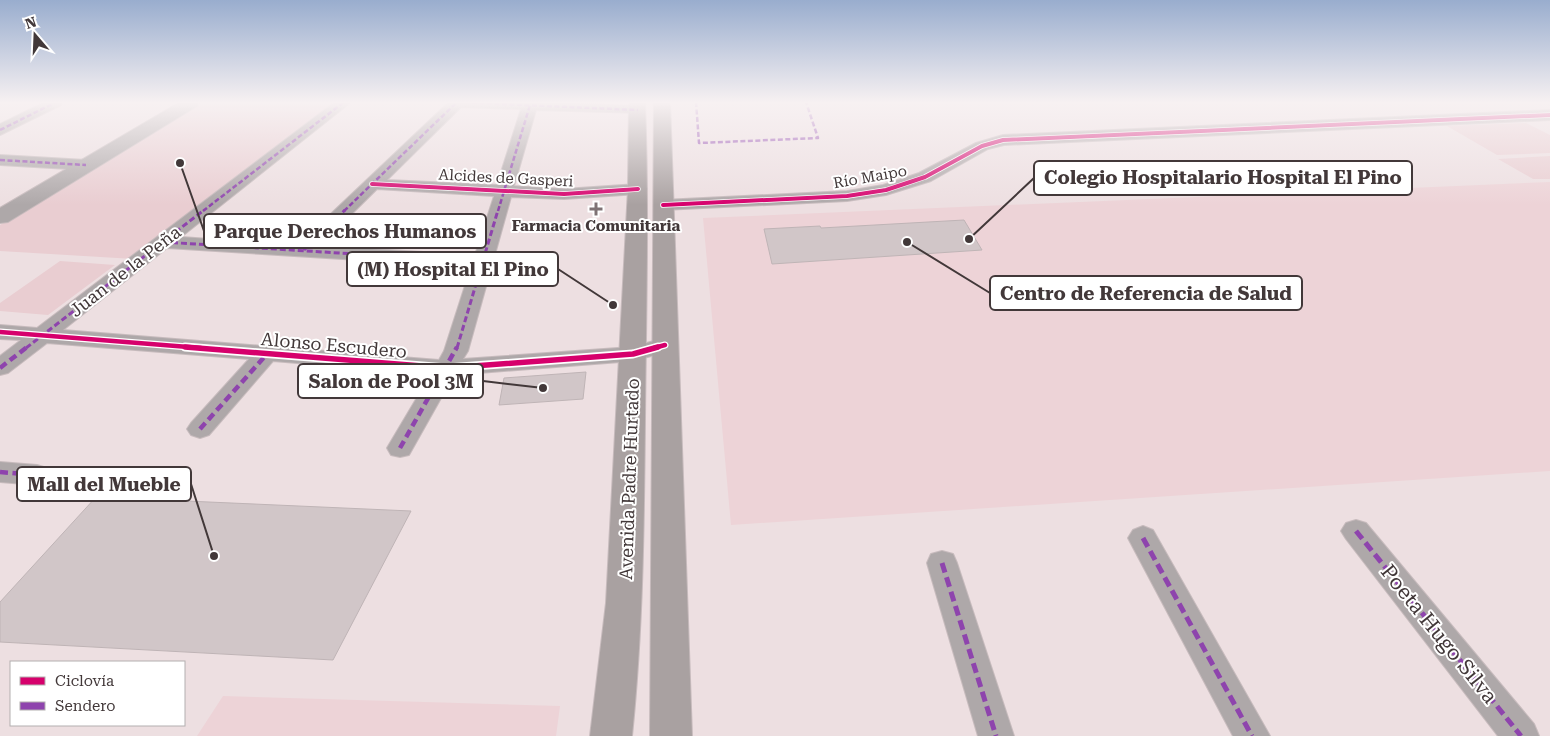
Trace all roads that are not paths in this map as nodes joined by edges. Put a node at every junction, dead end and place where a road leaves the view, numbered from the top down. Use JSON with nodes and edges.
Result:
{"nodes":[{"id":1,"x":134,"y":136,"type":"edge"},
{"id":2,"x":300,"y":136,"type":"edge"},
{"id":3,"x":421,"y":136,"type":"edge"},
{"id":4,"x":521,"y":136,"type":"edge"},
{"id":5,"x":638,"y":136,"type":"edge"},
{"id":6,"x":662,"y":136,"type":"edge"},
{"id":7,"x":1083,"y":136,"type":"edge"},
{"id":8,"x":0,"y":160,"type":"edge"},
{"id":9,"x":86,"y":165,"type":"junction"},
{"id":10,"x":372,"y":184,"type":"junction"},
{"id":11,"x":638,"y":189,"type":"junction"},
{"id":12,"x":504,"y":191,"type":"junction"},
{"id":13,"x":663,"y":200,"type":"junction"},
{"id":14,"x":0,"y":217,"type":"edge"},
{"id":15,"x":163,"y":242,"type":"junction"},
{"id":16,"x":304,"y":250,"type":"junction"},
{"id":17,"x":483,"y":262,"type":"junction"},
{"id":18,"x":0,"y":332,"type":"edge"},
{"id":19,"x":42,"y":335,"type":"junction"},
{"id":20,"x":665,"y":345,"type":"junction"},
{"id":21,"x":267,"y":354,"type":"junction"},
{"id":22,"x":633,"y":354,"type":"junction"},
{"id":23,"x":0,"y":368,"type":"edge"},
{"id":24,"x":447,"y":368,"type":"junction"},
{"id":25,"x":200,"y":429,"type":"dead end"},
{"id":26,"x":400,"y":448,"type":"dead end"},
{"id":27,"x":0,"y":472,"type":"edge"},
{"id":28,"x":37,"y":475,"type":"dead end"},
{"id":29,"x":1356,"y":531,"type":"dead end"},
{"id":30,"x":1143,"y":538,"type":"dead end"},
{"id":31,"x":942,"y":562,"type":"dead end"},
{"id":32,"x":611,"y":736,"type":"edge"},
{"id":33,"x":671,"y":736,"type":"edge"},
{"id":34,"x":996,"y":736,"type":"edge"},
{"id":35,"x":1252,"y":736,"type":"edge"},
{"id":36,"x":1521,"y":736,"type":"edge"}],
"edges":[{"from":1,"to":9,"type":"street"},
{"from":2,"to":15,"type":"street","name":"Juan de la Peña"},
{"from":3,"to":10,"type":"street"},
{"from":4,"to":12,"type":"street"},
{"from":5,"to":11,"type":"main road","name":"Avenida Padre Hurtado"},
{"from":6,"to":13,"type":"main road","name":"Avenida Padre Hurtado"},
{"from":7,"to":13,"type":"street","name":"Río Maipo"},
{"from":8,"to":9,"type":"street"},
{"from":9,"to":14,"type":"street"},
{"from":10,"to":12,"type":"street","name":"Alcides de Gasperi"},
{"from":10,"to":16,"type":"street"},
{"from":11,"to":12,"type":"street","name":"Alcides de Gasperi"},
{"from":11,"to":22,"type":"main road","name":"Avenida Padre Hurtado"},
{"from":12,"to":17,"type":"street"},
{"from":13,"to":20,"type":"main road","name":"Avenida Padre Hurtado"},
{"from":15,"to":16,"type":"street"},
{"from":15,"to":19,"type":"street","name":"Juan de la Peña"},
{"from":16,"to":17,"type":"street"},
{"from":17,"to":24,"type":"street"},
{"from":18,"to":19,"type":"street","name":"Alonso Escudero"},
{"from":19,"to":21,"type":"street","name":"Alonso Escudero"},
{"from":19,"to":23,"type":"street","name":"Juan de la Peña"},
{"from":20,"to":22,"type":"street","name":"Alonso Escudero"},
{"from":20,"to":33,"type":"main road","name":"Avenida Padre Hurtado"},
{"from":21,"to":24,"type":"street","name":"Alonso Escudero"},
{"from":21,"to":25,"type":"street"},
{"from":22,"to":24,"type":"street","name":"Alonso Escudero"},
{"from":22,"to":32,"type":"main road","name":"Avenida Padre Hurtado"},
{"from":24,"to":26,"type":"street"},
{"from":27,"to":28,"type":"street"},
{"from":29,"to":36,"type":"street","name":"Poeta Hugo Silva"},
{"from":30,"to":35,"type":"street"},
{"from":31,"to":34,"type":"street"}]}
